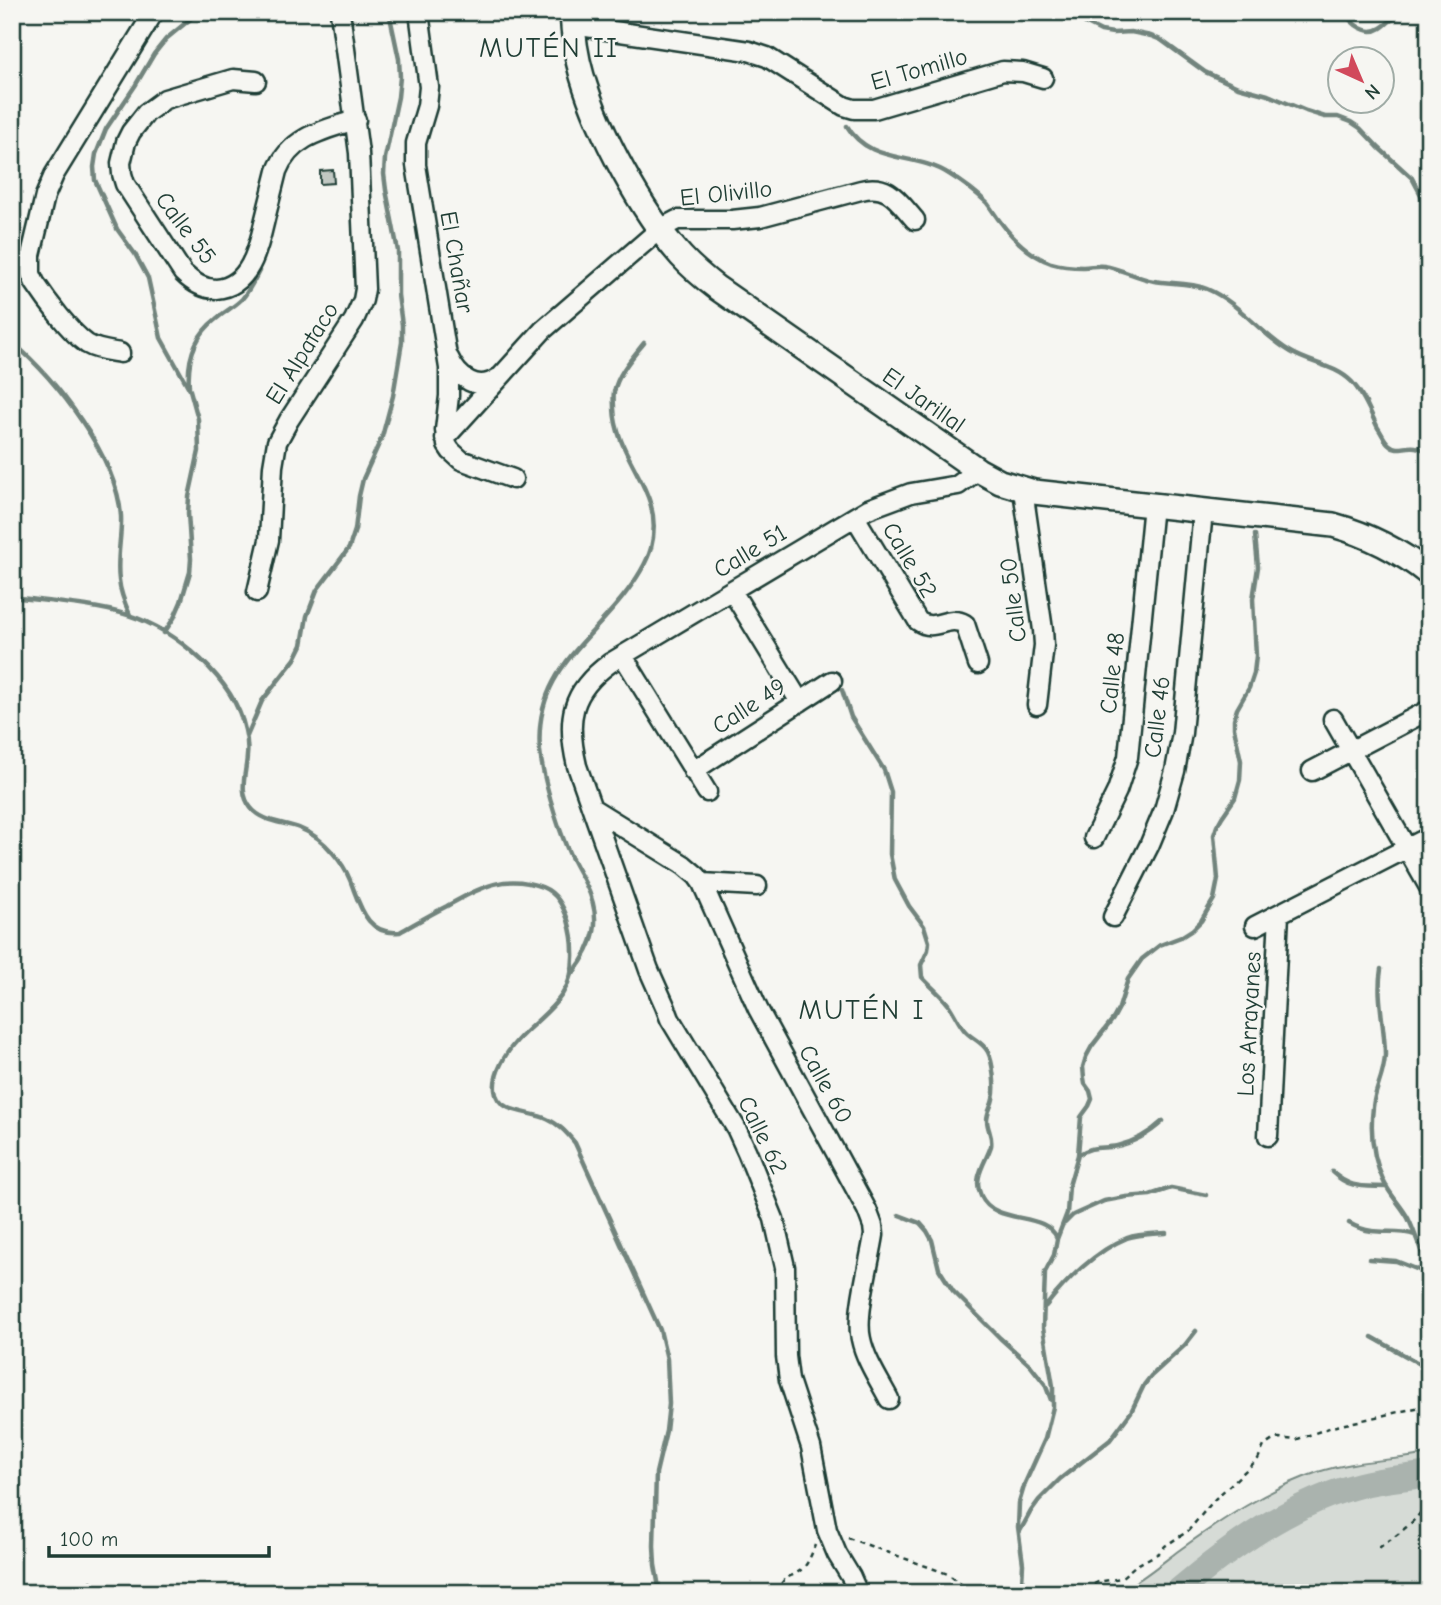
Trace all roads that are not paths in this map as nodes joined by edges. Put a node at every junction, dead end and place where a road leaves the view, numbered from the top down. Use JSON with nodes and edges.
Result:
{"nodes":[{"id":1,"x":154,"y":12,"type":"edge"},
{"id":2,"x":340,"y":12,"type":"edge"},
{"id":3,"x":419,"y":12,"type":"edge"},
{"id":4,"x":573,"y":19,"type":"edge"},
{"id":5,"x":1043,"y":78,"type":"dead end"},
{"id":6,"x":256,"y":81,"type":"dead end"},
{"id":7,"x":356,"y":120,"type":"junction"},
{"id":8,"x":915,"y":220,"type":"dead end"},
{"id":9,"x":660,"y":229,"type":"junction"},
{"id":10,"x":120,"y":353,"type":"dead end"},
{"id":11,"x":447,"y":353,"type":"junction"},
{"id":12,"x":501,"y":376,"type":"junction"},
{"id":13,"x":445,"y":438,"type":"junction"},
{"id":14,"x":978,"y":470,"type":"junction"},
{"id":15,"x":513,"y":479,"type":"dead end"},
{"id":16,"x":1023,"y":490,"type":"junction"},
{"id":17,"x":1153,"y":505,"type":"junction"},
{"id":18,"x":1203,"y":511,"type":"junction"},
{"id":19,"x":855,"y":517,"type":"junction"},
{"id":20,"x":1429,"y":574,"type":"edge"},
{"id":21,"x":732,"y":591,"type":"junction"},
{"id":22,"x":257,"y":592,"type":"dead end"},
{"id":23,"x":623,"y":656,"type":"junction"},
{"id":24,"x":978,"y":664,"type":"dead end"},
{"id":25,"x":832,"y":681,"type":"dead end"},
{"id":26,"x":800,"y":702,"type":"junction"},
{"id":27,"x":1037,"y":705,"type":"dead end"},
{"id":28,"x":1429,"y":710,"type":"edge"},
{"id":29,"x":573,"y":712,"type":"joint"},
{"id":30,"x":1334,"y":719,"type":"dead end"},
{"id":31,"x":1351,"y":750,"type":"junction"},
{"id":32,"x":693,"y":771,"type":"junction"},
{"id":33,"x":1312,"y":771,"type":"dead end"},
{"id":34,"x":706,"y":792,"type":"dead end"},
{"id":35,"x":592,"y":808,"type":"junction"},
{"id":36,"x":1429,"y":837,"type":"edge"},
{"id":37,"x":1094,"y":838,"type":"dead end"},
{"id":38,"x":1407,"y":848,"type":"junction"},
{"id":39,"x":702,"y":883,"type":"junction"},
{"id":40,"x":757,"y":886,"type":"dead end"},
{"id":41,"x":1429,"y":887,"type":"edge"},
{"id":42,"x":1279,"y":914,"type":"junction"},
{"id":43,"x":1113,"y":917,"type":"dead end"},
{"id":44,"x":1255,"y":926,"type":"dead end"},
{"id":45,"x":1268,"y":1136,"type":"dead end"},
{"id":46,"x":888,"y":1399,"type":"dead end"},
{"id":47,"x":858,"y":1593,"type":"edge"}],
"edges":[{"from":1,"to":10,"type":"street"},
{"from":2,"to":7,"type":"street","name":"El Alpataco"},
{"from":3,"to":11,"type":"street","name":"El Chañar"},
{"from":4,"to":5,"type":"street","name":"El Tomillo"},
{"from":4,"to":9,"type":"street","name":"El Jarillal"},
{"from":6,"to":7,"type":"street","name":"Calle 55"},
{"from":7,"to":22,"type":"street","name":"El Alpataco"},
{"from":8,"to":9,"type":"street","name":"El Olivillo"},
{"from":9,"to":12,"type":"street","name":"El Olivillo"},
{"from":9,"to":14,"type":"street","name":"El Jarillal"},
{"from":11,"to":12,"type":"street"},
{"from":11,"to":13,"type":"street","name":"El Chañar"},
{"from":12,"to":13,"type":"street","name":"El Olivillo"},
{"from":13,"to":15,"type":"street"},
{"from":14,"to":16,"type":"street","name":"El Jarillal"},
{"from":14,"to":19,"type":"street","name":"Calle 51"},
{"from":16,"to":17,"type":"street","name":"El Jarillal"},
{"from":16,"to":27,"type":"street","name":"Calle 50"},
{"from":17,"to":18,"type":"street","name":"El Jarillal"},
{"from":17,"to":37,"type":"street","name":"Calle 48"},
{"from":18,"to":20,"type":"street","name":"El Jarillal"},
{"from":18,"to":43,"type":"street","name":"Calle 46"},
{"from":19,"to":21,"type":"street","name":"Calle 51"},
{"from":19,"to":24,"type":"street","name":"Calle 52"},
{"from":21,"to":23,"type":"street","name":"Calle 51"},
{"from":21,"to":26,"type":"street"},
{"from":23,"to":29,"type":"street","name":"Calle 51"},
{"from":23,"to":32,"type":"street"},
{"from":25,"to":26,"type":"street","name":"Calle 49"},
{"from":26,"to":32,"type":"street","name":"Calle 49"},
{"from":28,"to":31,"type":"street"},
{"from":29,"to":35,"type":"street","name":"Calle 62"},
{"from":30,"to":31,"type":"street"},
{"from":31,"to":33,"type":"street"},
{"from":31,"to":38,"type":"street"},
{"from":32,"to":34,"type":"street"},
{"from":35,"to":39,"type":"street","name":"Calle 60"},
{"from":35,"to":47,"type":"street","name":"Calle 62"},
{"from":36,"to":38,"type":"street"},
{"from":38,"to":41,"type":"street"},
{"from":38,"to":42,"type":"street"},
{"from":39,"to":40,"type":"street"},
{"from":39,"to":46,"type":"street","name":"Calle 60"},
{"from":42,"to":44,"type":"street"},
{"from":42,"to":45,"type":"street","name":"Los Arrayanes"}]}
